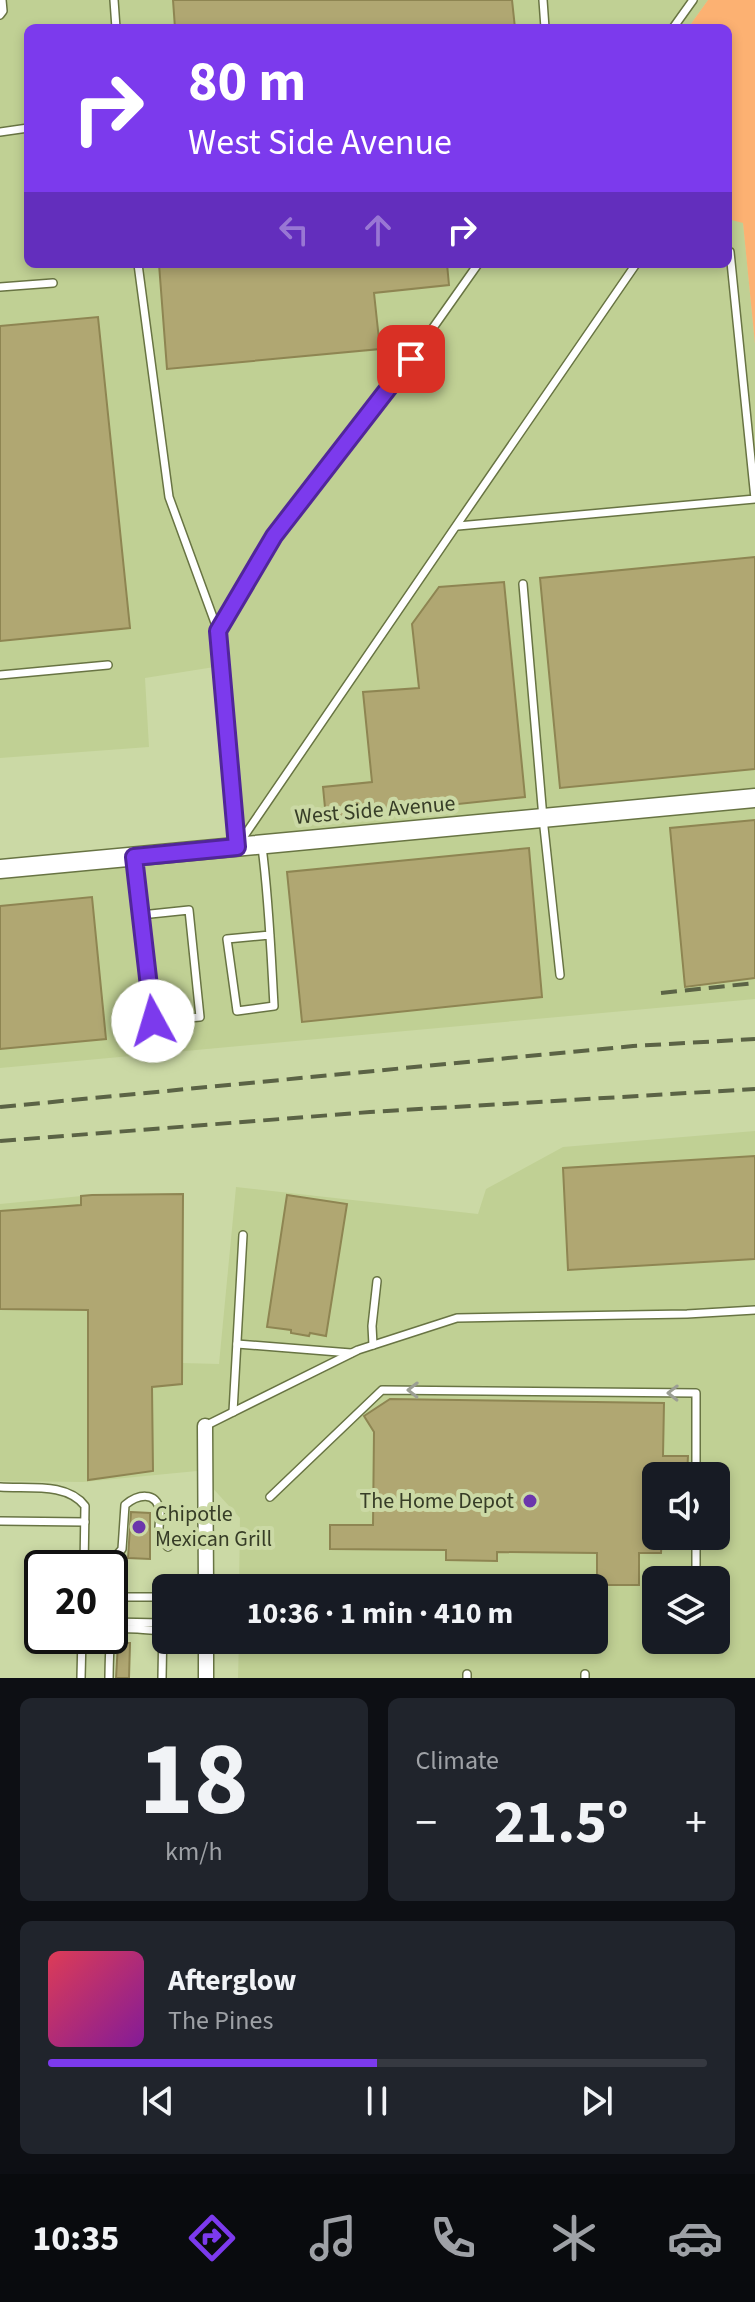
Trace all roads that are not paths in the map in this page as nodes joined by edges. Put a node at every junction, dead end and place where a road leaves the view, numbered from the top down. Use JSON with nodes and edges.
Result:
{"nodes":[{"id":1,"x":2,"y":0,"type":"edge"},
{"id":2,"x":114,"y":0,"type":"edge"},
{"id":3,"x":543,"y":0,"type":"edge"},
{"id":4,"x":693,"y":0,"type":"edge"},
{"id":5,"x":0,"y":15,"type":"edge"},
{"id":6,"x":116,"y":24,"type":"edge"},
{"id":7,"x":545,"y":24,"type":"edge"},
{"id":8,"x":676,"y":24,"type":"edge"},
{"id":9,"x":24,"y":129,"type":"edge"},
{"id":10,"x":0,"y":132,"type":"edge"},
{"id":11,"x":139,"y":268,"type":"edge"},
{"id":12,"x":475,"y":268,"type":"edge"},
{"id":13,"x":633,"y":268,"type":"edge"},
{"id":14,"x":732,"y":268,"type":"edge"},
{"id":15,"x":53,"y":283,"type":"dead end"},
{"id":16,"x":0,"y":287,"type":"edge"},
{"id":17,"x":458,"y":526,"type":"junction"},
{"id":18,"x":523,"y":584,"type":"dead end"},
{"id":19,"x":218,"y":631,"type":"junction"},
{"id":20,"x":108,"y":665,"type":"dead end"},
{"id":21,"x":0,"y":675,"type":"edge"},
{"id":22,"x":755,"y":798,"type":"edge"},
{"id":23,"x":543,"y":818,"type":"junction"},
{"id":24,"x":262,"y":845,"type":"junction"},
{"id":25,"x":237,"y":847,"type":"junction"},
{"id":26,"x":134,"y":857,"type":"junction"},
{"id":27,"x":0,"y":869,"type":"edge"},
{"id":28,"x":141,"y":915,"type":"junction"},
{"id":29,"x":270,"y":935,"type":"junction"},
{"id":30,"x":560,"y":975,"type":"dead end"},
{"id":31,"x":243,"y":1235,"type":"dead end"},
{"id":32,"x":377,"y":1281,"type":"dead end"},
{"id":33,"x":755,"y":1310,"type":"edge"},
{"id":34,"x":237,"y":1344,"type":"junction"},
{"id":35,"x":373,"y":1345,"type":"junction"},
{"id":36,"x":351,"y":1353,"type":"junction"},
{"id":37,"x":233,"y":1412,"type":"junction"},
{"id":38,"x":205,"y":1426,"type":"joint"},
{"id":39,"x":696,"y":1462,"type":"edge"},
{"id":40,"x":0,"y":1487,"type":"edge"},
{"id":41,"x":270,"y":1497,"type":"dead end"},
{"id":42,"x":0,"y":1521,"type":"edge"},
{"id":43,"x":85,"y":1522,"type":"junction"},
{"id":44,"x":168,"y":1547,"type":"dead end"},
{"id":45,"x":84,"y":1550,"type":"edge"},
{"id":46,"x":121,"y":1550,"type":"edge"},
{"id":47,"x":206,"y":1574,"type":"edge"},
{"id":48,"x":128,"y":1597,"type":"edge"},
{"id":49,"x":152,"y":1597,"type":"edge"},
{"id":50,"x":128,"y":1624,"type":"edge"},
{"id":51,"x":152,"y":1626,"type":"edge"},
{"id":52,"x":152,"y":1627,"type":"edge"},
{"id":53,"x":82,"y":1654,"type":"edge"},
{"id":54,"x":162,"y":1654,"type":"edge"},
{"id":55,"x":206,"y":1654,"type":"edge"},
{"id":56,"x":81,"y":1678,"type":"edge"},
{"id":57,"x":109,"y":1678,"type":"edge"},
{"id":58,"x":162,"y":1678,"type":"edge"},
{"id":59,"x":206,"y":1678,"type":"edge"}],
"edges":[{"from":1,"to":5,"type":"lane"},
{"from":2,"to":6,"type":"lane"},
{"from":3,"to":7,"type":"lane"},
{"from":4,"to":8,"type":"lane"},
{"from":9,"to":10,"type":"lane"},
{"from":11,"to":19,"type":"lane"},
{"from":12,"to":19,"type":"lane"},
{"from":13,"to":17,"type":"lane"},
{"from":14,"to":17,"type":"lane"},
{"from":15,"to":16,"type":"lane"},
{"from":17,"to":25,"type":"lane"},
{"from":18,"to":23,"type":"lane"},
{"from":19,"to":25,"type":"lane"},
{"from":20,"to":21,"type":"lane"},
{"from":22,"to":23,"type":"street","name":"West Side Avenue"},
{"from":23,"to":24,"type":"street","name":"West Side Avenue"},
{"from":23,"to":30,"type":"lane"},
{"from":24,"to":25,"type":"street","name":"West Side Avenue"},
{"from":24,"to":29,"type":"lane"},
{"from":25,"to":26,"type":"street","name":"West Side Avenue"},
{"from":26,"to":27,"type":"street","name":"West Side Avenue"},
{"from":26,"to":28,"type":"lane"},
{"from":28,"to":28,"type":"lane"},
{"from":29,"to":29,"type":"lane"},
{"from":31,"to":34,"type":"lane"},
{"from":32,"to":35,"type":"lane"},
{"from":33,"to":35,"type":"lane"},
{"from":34,"to":36,"type":"lane"},
{"from":34,"to":37,"type":"lane"},
{"from":35,"to":36,"type":"lane"},
{"from":36,"to":37,"type":"lane"},
{"from":37,"to":38,"type":"lane"},
{"from":38,"to":47,"type":"street"},
{"from":39,"to":41,"type":"lane","one_way":true},
{"from":40,"to":43,"type":"lane"},
{"from":42,"to":43,"type":"lane"},
{"from":43,"to":45,"type":"lane"},
{"from":44,"to":46,"type":"lane"},
{"from":48,"to":49,"type":"lane"},
{"from":50,"to":51,"type":"lane"},
{"from":52,"to":57,"type":"lane"},
{"from":53,"to":56,"type":"lane"},
{"from":54,"to":58,"type":"lane"},
{"from":55,"to":59,"type":"street"}]}
